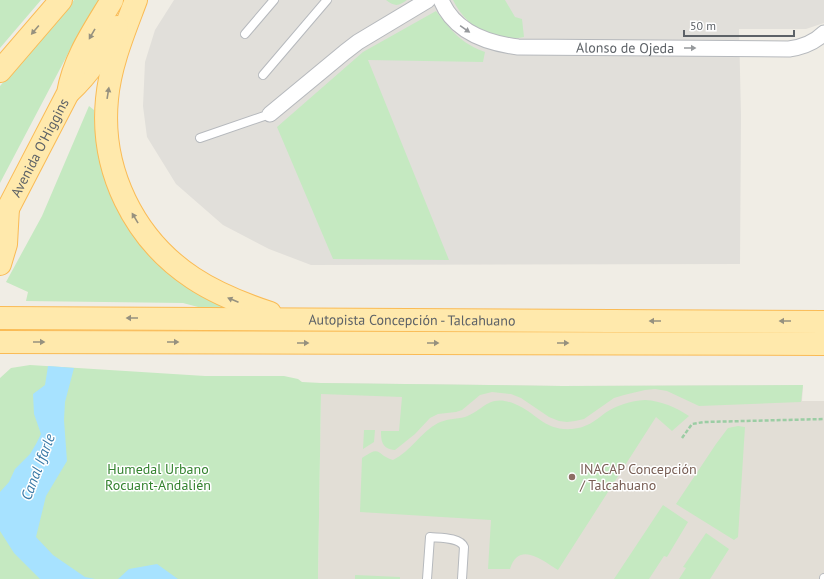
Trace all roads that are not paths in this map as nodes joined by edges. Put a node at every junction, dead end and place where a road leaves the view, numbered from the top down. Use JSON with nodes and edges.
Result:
{"nodes":[{"id":1,"x":60,"y":0,"type":"edge"},
{"id":2,"x":112,"y":0,"type":"edge"},
{"id":3,"x":135,"y":0,"type":"edge"},
{"id":4,"x":274,"y":0,"type":"edge"},
{"id":5,"x":327,"y":0,"type":"edge"},
{"id":6,"x":428,"y":0,"type":"edge"},
{"id":7,"x":441,"y":0,"type":"edge"},
{"id":8,"x":824,"y":33,"type":"edge"},
{"id":9,"x":245,"y":34,"type":"dead end"},
{"id":10,"x":0,"y":71,"type":"edge"},
{"id":11,"x":263,"y":75,"type":"dead end"},
{"id":12,"x":68,"y":93,"type":"junction"},
{"id":13,"x":270,"y":114,"type":"joint"},
{"id":14,"x":200,"y":138,"type":"dead end"},
{"id":15,"x":4,"y":216,"type":"edge"},
{"id":16,"x":0,"y":264,"type":"edge"},
{"id":17,"x":0,"y":318,"type":"edge"},
{"id":18,"x":297,"y":319,"type":"junction"},
{"id":19,"x":824,"y":322,"type":"edge"},
{"id":20,"x":0,"y":342,"type":"edge"},
{"id":21,"x":824,"y":344,"type":"edge"},
{"id":22,"x":427,"y":579,"type":"edge"},
{"id":23,"x":462,"y":579,"type":"edge"}],
"edges":[{"from":1,"to":10,"type":"main road","one_way":true},
{"from":2,"to":12,"type":"main road","name":"Avenida O'Higgins","one_way":true},
{"from":3,"to":12,"type":"main road","name":"Avenida O'Higgins"},
{"from":18,"to":3,"type":"main road","one_way":true},
{"from":4,"to":9,"type":"lane"},
{"from":5,"to":11,"type":"lane"},
{"from":6,"to":13,"type":"street"},
{"from":7,"to":8,"type":"street","name":"Alonso de Ojeda","one_way":true},
{"from":12,"to":15,"type":"main road","name":"Avenida O'Higgins"},
{"from":13,"to":14,"type":"lane"},
{"from":15,"to":16,"type":"main road"},
{"from":18,"to":17,"type":"main road","name":"Autopista Concepción - Talcahuano","one_way":true},
{"from":19,"to":18,"type":"main road","name":"Autopista Concepción - Talcahuano","one_way":true},
{"from":20,"to":21,"type":"main road","name":"Autopista Concepción - Talcahuano","one_way":true},
{"from":22,"to":23,"type":"lane"}]}
